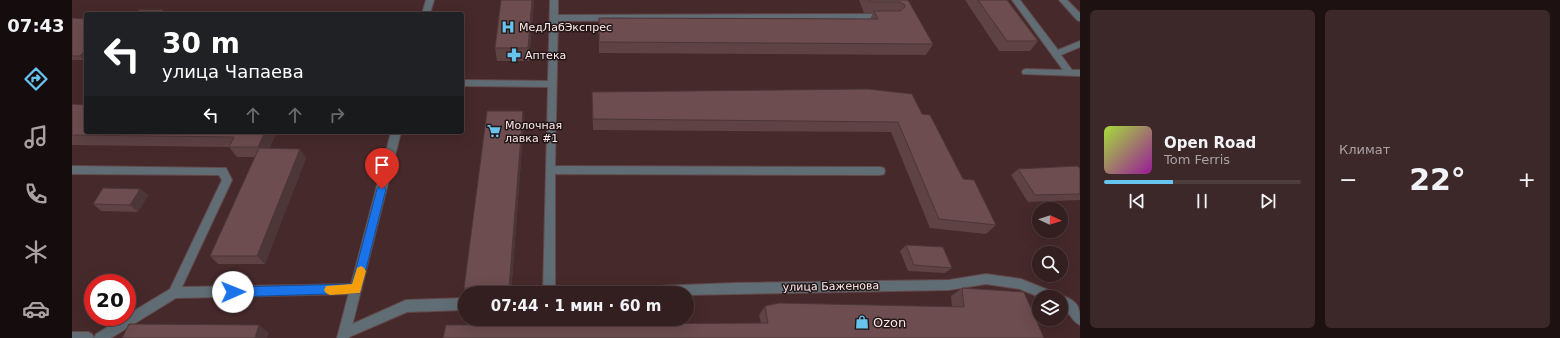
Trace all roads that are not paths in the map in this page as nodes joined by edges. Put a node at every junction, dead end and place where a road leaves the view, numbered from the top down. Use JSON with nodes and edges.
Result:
{"nodes":[{"id":1,"x":430,"y":0,"type":"edge"},
{"id":2,"x":554,"y":0,"type":"edge"},
{"id":3,"x":1016,"y":0,"type":"edge"},
{"id":4,"x":1064,"y":0,"type":"edge"},
{"id":5,"x":427,"y":12,"type":"edge"},
{"id":6,"x":894,"y":17,"type":"edge"},
{"id":7,"x":554,"y":18,"type":"junction"},
{"id":8,"x":1080,"y":18,"type":"edge"},
{"id":9,"x":1080,"y":44,"type":"edge"},
{"id":10,"x":1057,"y":54,"type":"junction"},
{"id":11,"x":1026,"y":72,"type":"dead end"},
{"id":12,"x":1070,"y":73,"type":"junction"},
{"id":13,"x":1080,"y":73,"type":"edge"},
{"id":14,"x":464,"y":83,"type":"edge"},
{"id":15,"x":551,"y":84,"type":"junction"},
{"id":16,"x":395,"y":134,"type":"edge"},
{"id":17,"x":72,"y":170,"type":"edge"},
{"id":18,"x":550,"y":170,"type":"junction"},
{"id":19,"x":880,"y":172,"type":"dead end"},
{"id":20,"x":549,"y":286,"type":"edge"},
{"id":21,"x":356,"y":289,"type":"junction"},
{"id":22,"x":694,"y":289,"type":"edge"},
{"id":23,"x":1035,"y":290,"type":"edge"},
{"id":24,"x":174,"y":293,"type":"junction"},
{"id":25,"x":458,"y":304,"type":"edge"},
{"id":26,"x":1068,"y":304,"type":"edge"},
{"id":27,"x":1080,"y":319,"type":"edge"},
{"id":28,"x":344,"y":336,"type":"edge"},
{"id":29,"x":72,"y":338,"type":"edge"},
{"id":30,"x":88,"y":338,"type":"edge"},
{"id":31,"x":100,"y":338,"type":"edge"}],
"edges":[{"from":1,"to":5,"type":"street"},
{"from":2,"to":7,"type":"street"},
{"from":3,"to":10,"type":"street"},
{"from":4,"to":8,"type":"street"},
{"from":6,"to":7,"type":"street"},
{"from":7,"to":15,"type":"street"},
{"from":9,"to":10,"type":"street"},
{"from":10,"to":12,"type":"street"},
{"from":11,"to":12,"type":"street"},
{"from":12,"to":13,"type":"street"},
{"from":14,"to":15,"type":"street"},
{"from":15,"to":18,"type":"street"},
{"from":16,"to":21,"type":"street"},
{"from":17,"to":24,"type":"street"},
{"from":18,"to":19,"type":"street"},
{"from":18,"to":20,"type":"street"},
{"from":21,"to":24,"type":"street"},
{"from":21,"to":28,"type":"street"},
{"from":22,"to":23,"type":"street","name":"улица Баженова"},
{"from":24,"to":31,"type":"street"},
{"from":25,"to":28,"type":"street"},
{"from":26,"to":27,"type":"street"},
{"from":29,"to":30,"type":"street"}]}
